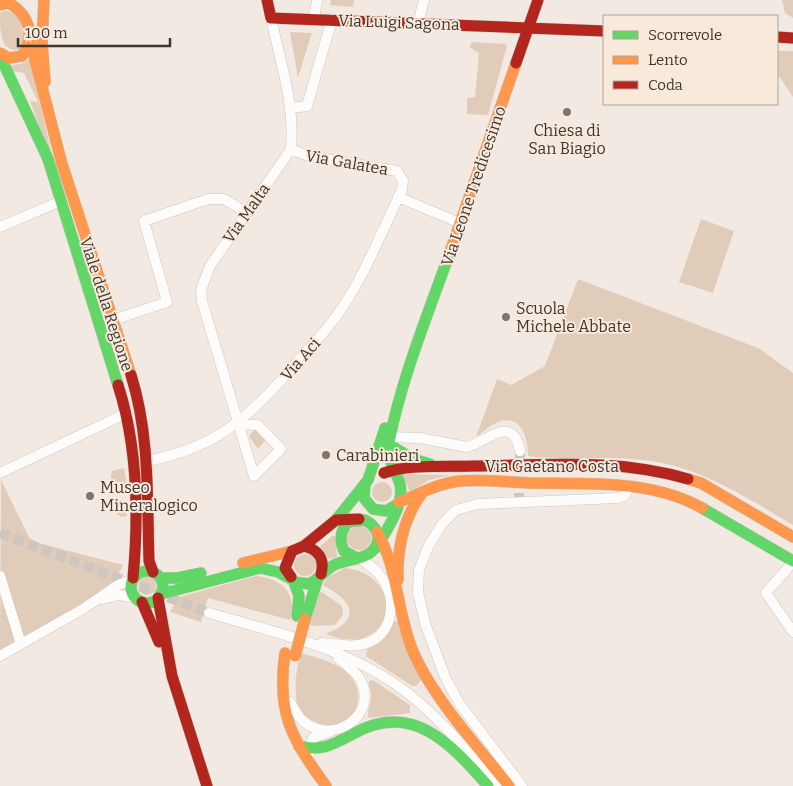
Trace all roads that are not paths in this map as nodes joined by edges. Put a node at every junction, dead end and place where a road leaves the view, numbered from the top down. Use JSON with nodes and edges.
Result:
{"nodes":[{"id":1,"x":42,"y":0,"type":"edge"},
{"id":2,"x":267,"y":0,"type":"edge"},
{"id":3,"x":317,"y":0,"type":"edge"},
{"id":4,"x":424,"y":0,"type":"edge"},
{"id":5,"x":538,"y":0,"type":"edge"},
{"id":6,"x":7,"y":3,"type":"edge"},
{"id":7,"x":271,"y":18,"type":"junction"},
{"id":8,"x":314,"y":19,"type":"junction"},
{"id":9,"x":332,"y":19,"type":"junction"},
{"id":10,"x":418,"y":23,"type":"junction"},
{"id":11,"x":528,"y":27,"type":"junction"},
{"id":12,"x":603,"y":31,"type":"edge"},
{"id":13,"x":778,"y":37,"type":"edge"},
{"id":14,"x":793,"y":38,"type":"edge"},
{"id":15,"x":31,"y":39,"type":"junction"},
{"id":16,"x":0,"y":55,"type":"edge"},
{"id":17,"x":46,"y":100,"type":"junction"},
{"id":18,"x":291,"y":108,"type":"junction"},
{"id":19,"x":291,"y":148,"type":"junction"},
{"id":20,"x":69,"y":185,"type":"junction"},
{"id":21,"x":58,"y":189,"type":"junction"},
{"id":22,"x":398,"y":197,"type":"junction"},
{"id":23,"x":61,"y":201,"type":"junction"},
{"id":24,"x":246,"y":212,"type":"junction"},
{"id":25,"x":81,"y":222,"type":"junction"},
{"id":26,"x":460,"y":223,"type":"junction"},
{"id":27,"x":0,"y":227,"type":"edge"},
{"id":28,"x":69,"y":227,"type":"junction"},
{"id":29,"x":113,"y":320,"type":"junction"},
{"id":30,"x":408,"y":372,"type":"junction"},
{"id":31,"x":127,"y":413,"type":"junction"},
{"id":32,"x":239,"y":424,"type":"junction"},
{"id":33,"x":389,"y":440,"type":"junction"},
{"id":34,"x":520,"y":451,"type":"tunnel mouth"},
{"id":35,"x":146,"y":461,"type":"junction"},
{"id":36,"x":440,"y":467,"type":"junction"},
{"id":37,"x":0,"y":473,"type":"edge"},
{"id":38,"x":390,"y":473,"type":"junction"},
{"id":39,"x":366,"y":482,"type":"junction"},
{"id":40,"x":630,"y":487,"type":"junction"},
{"id":41,"x":422,"y":493,"type":"junction"},
{"id":42,"x":398,"y":503,"type":"junction"},
{"id":43,"x":342,"y":520,"type":"junction"},
{"id":44,"x":380,"y":535,"type":"junction"},
{"id":45,"x":793,"y":537,"type":"edge"},
{"id":46,"x":304,"y":546,"type":"junction"},
{"id":47,"x":292,"y":551,"type":"junction"},
{"id":48,"x":357,"y":557,"type":"junction"},
{"id":49,"x":789,"y":561,"type":"edge"},
{"id":50,"x":156,"y":575,"type":"junction"},
{"id":51,"x":0,"y":576,"type":"edge"},
{"id":52,"x":320,"y":576,"type":"junction"},
{"id":53,"x":133,"y":579,"type":"junction"},
{"id":54,"x":292,"y":580,"type":"junction"},
{"id":55,"x":159,"y":596,"type":"junction"},
{"id":56,"x":139,"y":600,"type":"junction"},
{"id":57,"x":92,"y":603,"type":"junction"},
{"id":58,"x":400,"y":603,"type":"junction"},
{"id":59,"x":209,"y":613,"type":"tunnel mouth"},
{"id":60,"x":301,"y":617,"type":"junction"},
{"id":61,"x":793,"y":632,"type":"edge"},
{"id":62,"x":307,"y":642,"type":"junction"},
{"id":63,"x":21,"y":644,"type":"junction"},
{"id":64,"x":325,"y":648,"type":"junction"},
{"id":65,"x":290,"y":654,"type":"junction"},
{"id":66,"x":0,"y":656,"type":"edge"},
{"id":67,"x":171,"y":670,"type":"junction"},
{"id":68,"x":290,"y":702,"type":"junction"},
{"id":69,"x":334,"y":730,"type":"junction"},
{"id":70,"x":336,"y":743,"type":"junction"},
{"id":71,"x":305,"y":752,"type":"junction"},
{"id":72,"x":324,"y":763,"type":"junction"},
{"id":73,"x":207,"y":786,"type":"edge"},
{"id":74,"x":328,"y":786,"type":"edge"},
{"id":75,"x":488,"y":786,"type":"edge"},
{"id":76,"x":498,"y":786,"type":"edge"},
{"id":77,"x":509,"y":786,"type":"edge"},
{"id":78,"x":522,"y":786,"type":"edge"}],
"edges":[{"from":1,"to":15,"type":"main road"},
{"from":1,"to":17,"type":"main road"},
{"from":2,"to":7,"type":"main road"},
{"from":3,"to":8,"type":"street"},
{"from":4,"to":10,"type":"street"},
{"from":5,"to":11,"type":"main road","name":"Via Leone Tredicesimo"},
{"from":6,"to":15,"type":"main road","name":"Viale della Regione"},
{"from":7,"to":8,"type":"main road","name":"Via Luigi Sagona"},
{"from":7,"to":18,"type":"street"},
{"from":8,"to":9,"type":"main road","name":"Via Luigi Sagona"},
{"from":9,"to":10,"type":"main road","name":"Via Luigi Sagona"},
{"from":9,"to":18,"type":"street"},
{"from":10,"to":11,"type":"main road","name":"Via Luigi Sagona"},
{"from":11,"to":12,"type":"main road","name":"Via Luigi Sagona"},
{"from":11,"to":26,"type":"main road","name":"Via Leone Tredicesimo"},
{"from":13,"to":14,"type":"main road"},
{"from":15,"to":16,"type":"main road"},
{"from":15,"to":17,"type":"main road","name":"Viale della Regione"},
{"from":16,"to":21,"type":"main road","name":"Viale della Regione"},
{"from":17,"to":20,"type":"main road","name":"Viale della Regione"},
{"from":18,"to":19,"type":"street"},
{"from":19,"to":22,"type":"street","name":"Via Galatea"},
{"from":19,"to":24,"type":"street","name":"Via Malta"},
{"from":20,"to":21,"type":"street"},
{"from":20,"to":25,"type":"main road","name":"Viale della Regione"},
{"from":21,"to":23,"type":"main road","name":"Viale della Regione"},
{"from":22,"to":26,"type":"street","name":"Via Galatea"},
{"from":22,"to":32,"type":"street","name":"Via Aci"},
{"from":23,"to":27,"type":"street"},
{"from":23,"to":28,"type":"main road","name":"Viale della Regione"},
{"from":24,"to":29,"type":"street"},
{"from":24,"to":32,"type":"street","name":"Via Malta"},
{"from":25,"to":28,"type":"street"},
{"from":25,"to":29,"type":"main road","name":"Viale della Regione"},
{"from":26,"to":30,"type":"main road","name":"Via Leone Tredicesimo"},
{"from":28,"to":31,"type":"main road","name":"Viale della Regione"},
{"from":29,"to":35,"type":"main road","name":"Viale della Regione"},
{"from":30,"to":33,"type":"main road"},
{"from":30,"to":39,"type":"main road"},
{"from":31,"to":37,"type":"street"},
{"from":31,"to":53,"type":"main road","name":"Viale della Regione"},
{"from":32,"to":32,"type":"street","name":"Via Malta"},
{"from":32,"to":35,"type":"street","name":"Via Aci"},
{"from":33,"to":34,"type":"street"},
{"from":33,"to":36,"type":"main road"},
{"from":33,"to":38,"type":"main road"},
{"from":35,"to":50,"type":"main road","name":"Viale della Regione"},
{"from":36,"to":38,"type":"main road","name":"Via Gaetano Costa"},
{"from":36,"to":45,"type":"main road","name":"Via Gaetano Costa"},
{"from":38,"to":39,"type":"main road"},
{"from":38,"to":42,"type":"main road"},
{"from":39,"to":42,"type":"main road"},
{"from":39,"to":43,"type":"main road"},
{"from":40,"to":41,"type":"main road","name":"Via Gaetano Costa"},
{"from":40,"to":49,"type":"main road","name":"Via Gaetano Costa"},
{"from":40,"to":78,"type":"street"},
{"from":41,"to":42,"type":"main road","name":"Via Gaetano Costa"},
{"from":41,"to":58,"type":"main road"},
{"from":42,"to":44,"type":"main road"},
{"from":43,"to":44,"type":"main road"},
{"from":43,"to":46,"type":"main road"},
{"from":43,"to":48,"type":"main road"},
{"from":44,"to":48,"type":"main road"},
{"from":44,"to":58,"type":"main road"},
{"from":45,"to":49,"type":"main road"},
{"from":46,"to":47,"type":"main road"},
{"from":46,"to":52,"type":"main road"},
{"from":47,"to":50,"type":"main road"},
{"from":47,"to":54,"type":"main road"},
{"from":48,"to":52,"type":"main road"},
{"from":48,"to":62,"type":"street"},
{"from":49,"to":61,"type":"street"},
{"from":50,"to":53,"type":"main road"},
{"from":50,"to":55,"type":"main road"},
{"from":51,"to":63,"type":"street"},
{"from":52,"to":54,"type":"main road"},
{"from":52,"to":60,"type":"main road"},
{"from":53,"to":56,"type":"main road"},
{"from":53,"to":57,"type":"street"},
{"from":54,"to":55,"type":"main road"},
{"from":54,"to":60,"type":"main road"},
{"from":55,"to":56,"type":"main road"},
{"from":55,"to":67,"type":"main road"},
{"from":56,"to":57,"type":"street"},
{"from":56,"to":67,"type":"main road"},
{"from":57,"to":63,"type":"street"},
{"from":58,"to":77,"type":"main road"},
{"from":59,"to":62,"type":"street"},
{"from":60,"to":65,"type":"main road","bridge":true},
{"from":62,"to":64,"type":"street"},
{"from":63,"to":66,"type":"street"},
{"from":64,"to":69,"type":"street"},
{"from":64,"to":76,"type":"street"},
{"from":65,"to":68,"type":"main road"},
{"from":65,"to":71,"type":"main road"},
{"from":67,"to":73,"type":"main road"},
{"from":68,"to":69,"type":"street"},
{"from":68,"to":71,"type":"main road"},
{"from":69,"to":71,"type":"street"},
{"from":70,"to":71,"type":"main road"},
{"from":70,"to":72,"type":"main road"},
{"from":70,"to":75,"type":"main road"},
{"from":71,"to":72,"type":"main road"},
{"from":71,"to":74,"type":"main road"},
{"from":72,"to":74,"type":"main road"}]}
